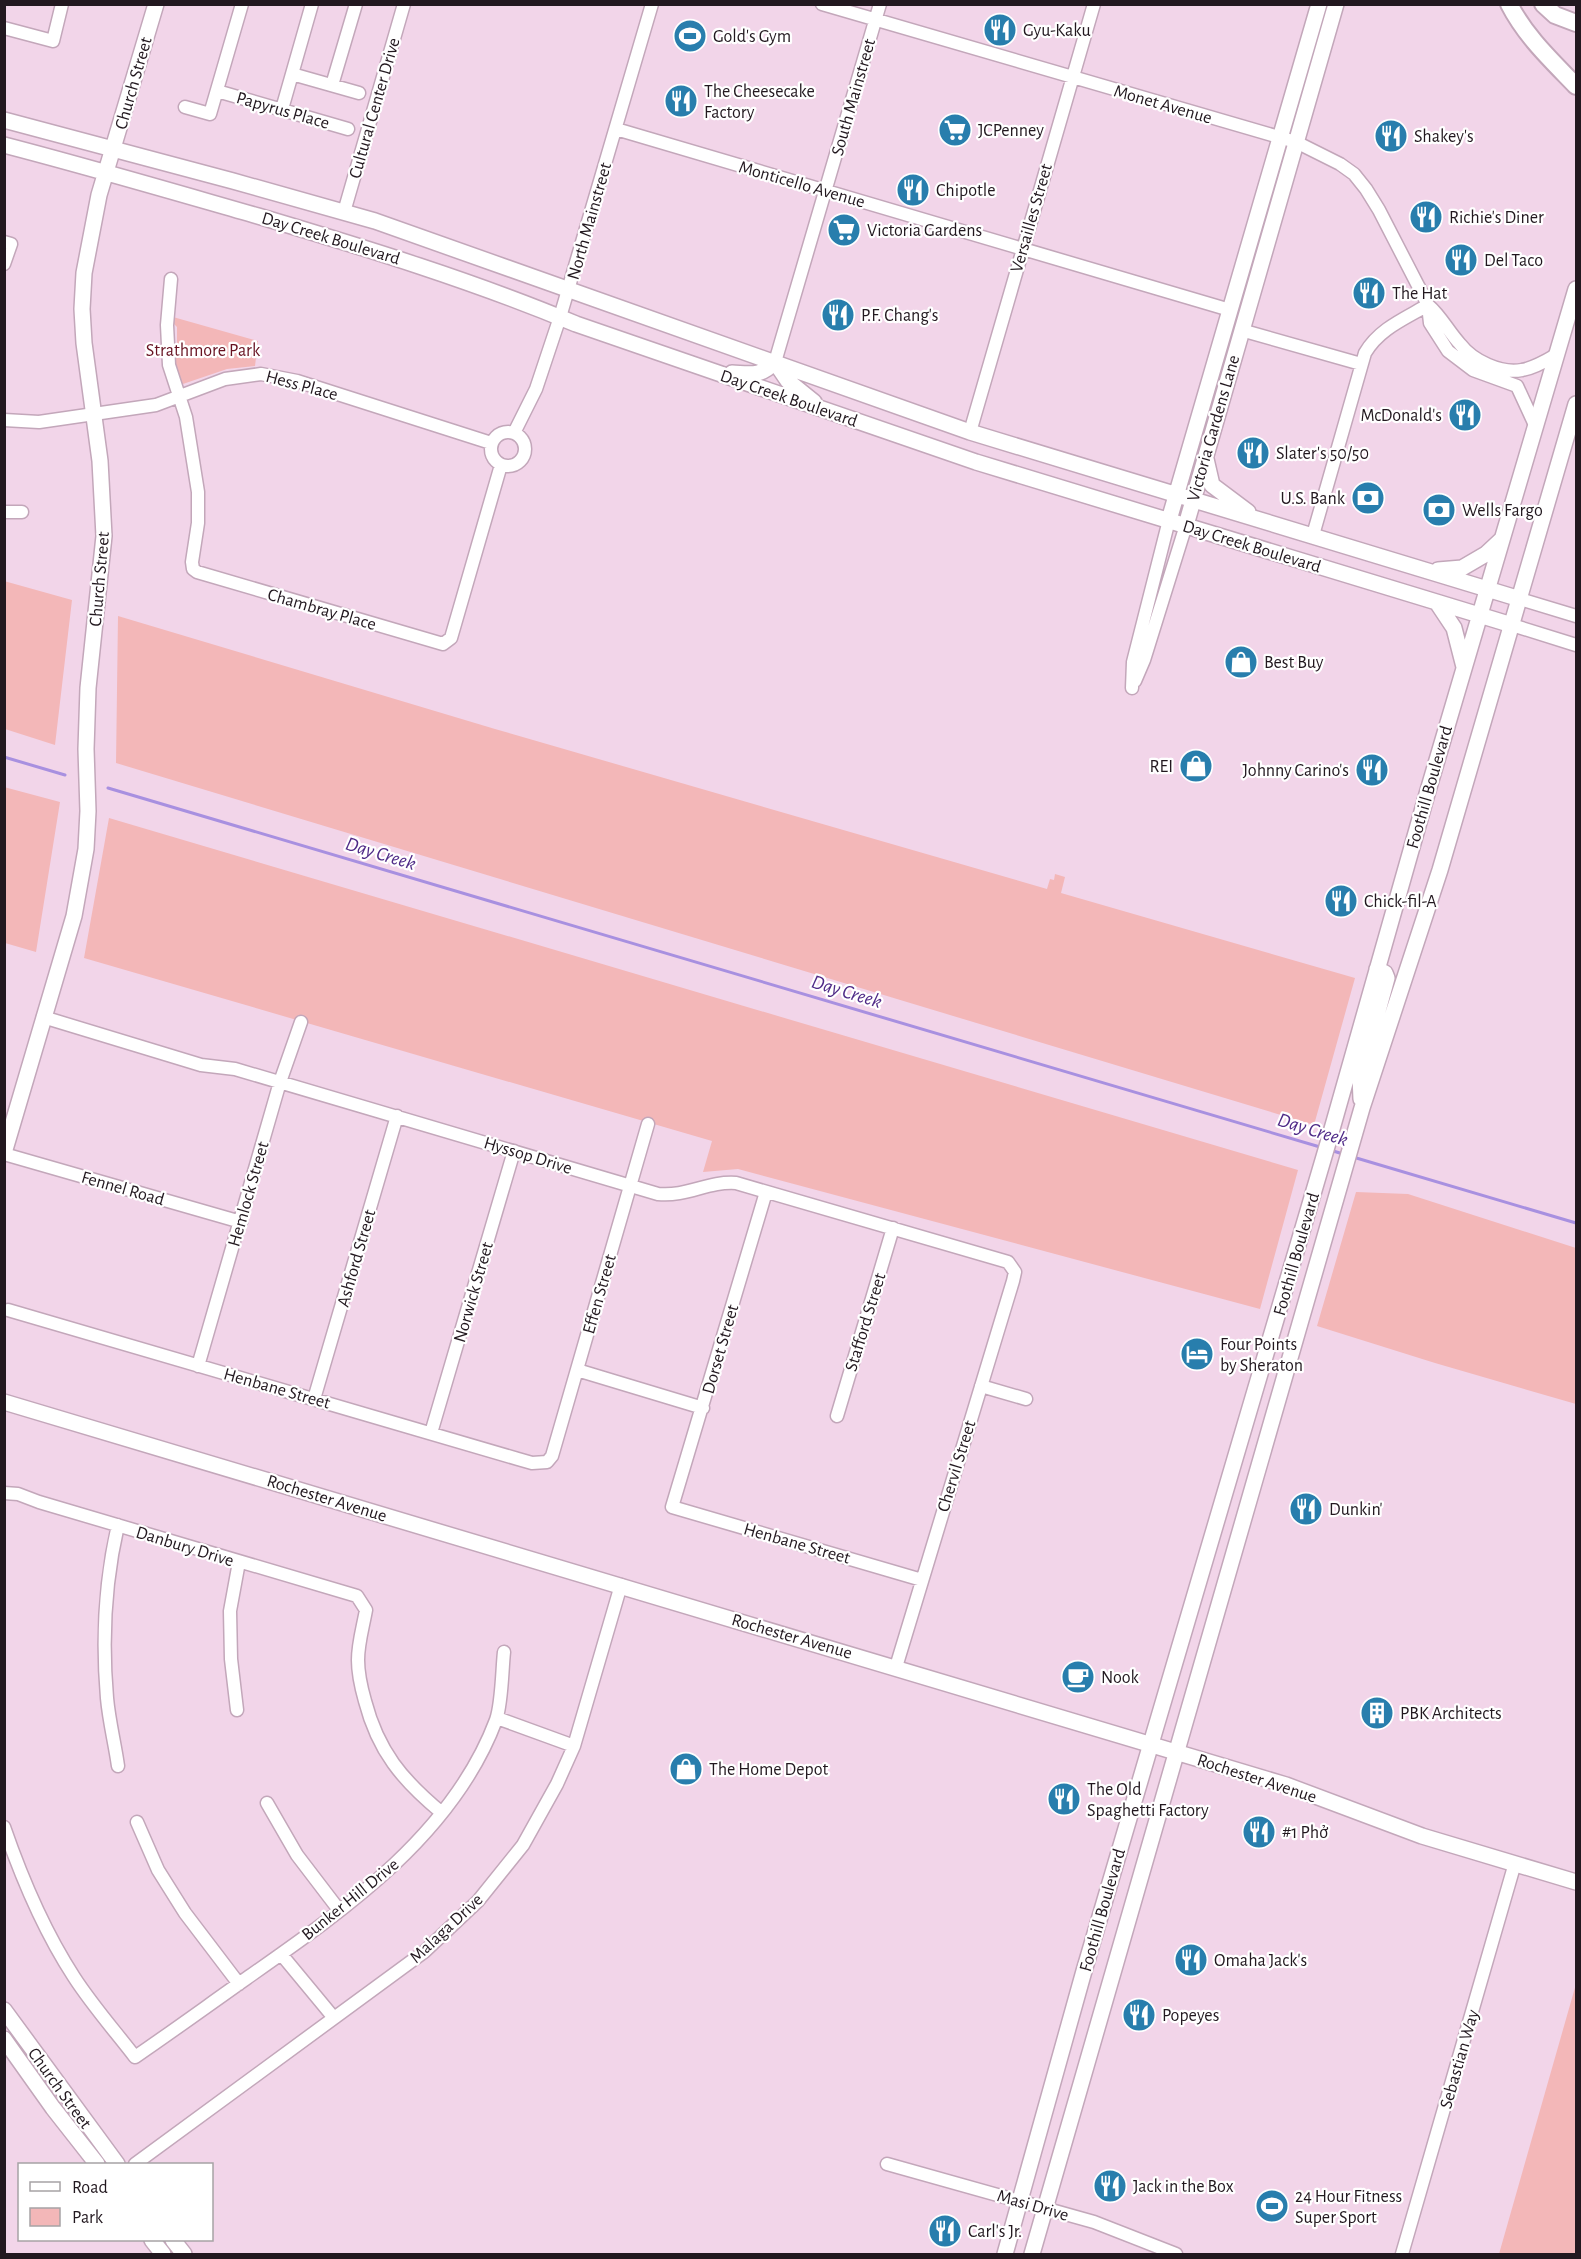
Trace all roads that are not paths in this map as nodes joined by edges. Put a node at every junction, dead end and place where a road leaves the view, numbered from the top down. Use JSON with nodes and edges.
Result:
{"nodes":[{"id":1,"x":62,"y":4,"type":"edge"},
{"id":2,"x":156,"y":4,"type":"edge"},
{"id":3,"x":242,"y":4,"type":"edge"},
{"id":4,"x":312,"y":4,"type":"edge"},
{"id":5,"x":356,"y":4,"type":"edge"},
{"id":6,"x":404,"y":4,"type":"edge"},
{"id":7,"x":652,"y":4,"type":"edge"},
{"id":8,"x":822,"y":4,"type":"edge"},
{"id":9,"x":880,"y":4,"type":"edge"},
{"id":10,"x":1094,"y":4,"type":"edge"},
{"id":11,"x":1319,"y":4,"type":"edge"},
{"id":12,"x":1336,"y":4,"type":"edge"},
{"id":13,"x":1509,"y":4,"type":"edge"},
{"id":14,"x":1543,"y":4,"type":"edge"},
{"id":15,"x":875,"y":20,"type":"junction"},
{"id":16,"x":1576,"y":23,"type":"edge"},
{"id":17,"x":4,"y":28,"type":"edge"},
{"id":18,"x":292,"y":74,"type":"junction"},
{"id":19,"x":1072,"y":78,"type":"junction"},
{"id":20,"x":332,"y":85,"type":"junction"},
{"id":21,"x":1576,"y":86,"type":"edge"},
{"id":22,"x":217,"y":91,"type":"junction"},
{"id":23,"x":359,"y":93,"type":"dead end"},
{"id":24,"x":185,"y":107,"type":"dead end"},
{"id":25,"x":282,"y":109,"type":"junction"},
{"id":26,"x":4,"y":120,"type":"edge"},
{"id":27,"x":348,"y":129,"type":"dead end"},
{"id":28,"x":616,"y":129,"type":"junction"},
{"id":29,"x":1280,"y":137,"type":"junction"},
{"id":30,"x":1296,"y":142,"type":"junction"},
{"id":31,"x":4,"y":145,"type":"edge"},
{"id":32,"x":114,"y":149,"type":"junction"},
{"id":33,"x":106,"y":172,"type":"junction"},
{"id":34,"x":825,"y":191,"type":"junction"},
{"id":35,"x":344,"y":212,"type":"junction"},
{"id":36,"x":8,"y":243,"type":"edge"},
{"id":37,"x":1022,"y":249,"type":"junction"},
{"id":38,"x":4,"y":264,"type":"edge"},
{"id":39,"x":171,"y":279,"type":"dead end"},
{"id":40,"x":1576,"y":289,"type":"edge"},
{"id":41,"x":569,"y":290,"type":"junction"},
{"id":42,"x":1428,"y":305,"type":"junction"},
{"id":43,"x":1230,"y":310,"type":"junction"},
{"id":44,"x":560,"y":317,"type":"junction"},
{"id":45,"x":1241,"y":330,"type":"junction"},
{"id":46,"x":1556,"y":355,"type":"junction"},
{"id":47,"x":775,"y":362,"type":"junction"},
{"id":48,"x":1361,"y":364,"type":"junction"},
{"id":49,"x":714,"y":372,"type":"junction"},
{"id":50,"x":180,"y":397,"type":"junction"},
{"id":51,"x":1576,"y":404,"type":"edge"},
{"id":52,"x":826,"y":411,"type":"junction"},
{"id":53,"x":93,"y":414,"type":"junction"},
{"id":54,"x":4,"y":420,"type":"edge"},
{"id":55,"x":1536,"y":425,"type":"junction"},
{"id":56,"x":514,"y":432,"type":"junction"},
{"id":57,"x":970,"y":432,"type":"junction"},
{"id":58,"x":491,"y":443,"type":"junction"},
{"id":59,"x":1206,"y":455,"type":"junction"},
{"id":60,"x":501,"y":465,"type":"junction"},
{"id":61,"x":1176,"y":495,"type":"junction"},
{"id":62,"x":1193,"y":500,"type":"junction"},
{"id":63,"x":4,"y":512,"type":"edge"},
{"id":64,"x":22,"y":512,"type":"dead end"},
{"id":65,"x":1255,"y":518,"type":"junction"},
{"id":66,"x":1169,"y":520,"type":"junction"},
{"id":67,"x":1186,"y":525,"type":"junction"},
{"id":68,"x":1313,"y":535,"type":"junction"},
{"id":69,"x":1501,"y":540,"type":"junction"},
{"id":70,"x":1429,"y":571,"type":"junction"},
{"id":71,"x":1488,"y":589,"type":"junction"},
{"id":72,"x":1520,"y":599,"type":"junction"},
{"id":73,"x":1438,"y":603,"type":"junction"},
{"id":74,"x":1479,"y":616,"type":"junction"},
{"id":75,"x":1576,"y":616,"type":"edge"},
{"id":76,"x":1512,"y":625,"type":"junction"},
{"id":77,"x":1576,"y":645,"type":"edge"},
{"id":78,"x":1464,"y":667,"type":"junction"},
{"id":79,"x":1377,"y":969,"type":"junction"},
{"id":80,"x":43,"y":1017,"type":"junction"},
{"id":81,"x":301,"y":1022,"type":"dead end"},
{"id":82,"x":280,"y":1082,"type":"junction"},
{"id":83,"x":1362,"y":1108,"type":"junction"},
{"id":84,"x":398,"y":1116,"type":"junction"},
{"id":85,"x":648,"y":1124,"type":"dead end"},
{"id":86,"x":514,"y":1151,"type":"junction"},
{"id":87,"x":4,"y":1154,"type":"edge"},
{"id":88,"x":631,"y":1186,"type":"junction"},
{"id":89,"x":766,"y":1192,"type":"junction"},
{"id":90,"x":241,"y":1222,"type":"junction"},
{"id":91,"x":893,"y":1228,"type":"junction"},
{"id":92,"x":1012,"y":1266,"type":"joint"},
{"id":93,"x":8,"y":1310,"type":"dead end"},
{"id":94,"x":198,"y":1366,"type":"junction"},
{"id":95,"x":577,"y":1370,"type":"junction"},
{"id":96,"x":981,"y":1386,"type":"junction"},
{"id":97,"x":314,"y":1399,"type":"junction"},
{"id":98,"x":1026,"y":1399,"type":"dead end"},
{"id":99,"x":4,"y":1402,"type":"edge"},
{"id":100,"x":703,"y":1408,"type":"junction"},
{"id":101,"x":837,"y":1416,"type":"dead end"},
{"id":102,"x":431,"y":1433,"type":"junction"},
{"id":103,"x":547,"y":1462,"type":"joint"},
{"id":104,"x":4,"y":1493,"type":"edge"},
{"id":105,"x":672,"y":1506,"type":"joint"},
{"id":106,"x":118,"y":1525,"type":"junction"},
{"id":107,"x":239,"y":1562,"type":"junction"},
{"id":108,"x":922,"y":1580,"type":"junction"},
{"id":109,"x":621,"y":1586,"type":"junction"},
{"id":110,"x":504,"y":1652,"type":"dead end"},
{"id":111,"x":896,"y":1667,"type":"junction"},
{"id":112,"x":237,"y":1710,"type":"dead end"},
{"id":113,"x":497,"y":1718,"type":"junction"},
{"id":114,"x":1151,"y":1744,"type":"junction"},
{"id":115,"x":574,"y":1746,"type":"junction"},
{"id":116,"x":1175,"y":1752,"type":"junction"},
{"id":117,"x":118,"y":1766,"type":"dead end"},
{"id":118,"x":267,"y":1803,"type":"dead end"},
{"id":119,"x":442,"y":1813,"type":"junction"},
{"id":120,"x":137,"y":1822,"type":"dead end"},
{"id":121,"x":4,"y":1827,"type":"edge"},
{"id":122,"x":7,"y":1845,"type":"edge"},
{"id":123,"x":1515,"y":1863,"type":"junction"},
{"id":124,"x":1576,"y":1882,"type":"edge"},
{"id":125,"x":339,"y":1910,"type":"junction"},
{"id":126,"x":281,"y":1954,"type":"junction"},
{"id":127,"x":239,"y":1984,"type":"junction"},
{"id":128,"x":4,"y":2010,"type":"edge"},
{"id":129,"x":334,"y":2018,"type":"junction"},
{"id":130,"x":4,"y":2039,"type":"edge"},
{"id":131,"x":96,"y":2163,"type":"edge"},
{"id":132,"x":116,"y":2163,"type":"edge"},
{"id":133,"x":136,"y":2163,"type":"edge"},
{"id":134,"x":886,"y":2164,"type":"dead end"},
{"id":135,"x":1020,"y":2202,"type":"junction"},
{"id":136,"x":1045,"y":2209,"type":"junction"},
{"id":137,"x":153,"y":2241,"type":"edge"},
{"id":138,"x":174,"y":2241,"type":"edge"},
{"id":139,"x":163,"y":2254,"type":"edge"},
{"id":140,"x":184,"y":2254,"type":"edge"},
{"id":141,"x":1005,"y":2254,"type":"edge"},
{"id":142,"x":1032,"y":2254,"type":"edge"},
{"id":143,"x":1176,"y":2254,"type":"edge"},
{"id":144,"x":1402,"y":2254,"type":"edge"}],
"edges":[{"from":1,"to":17,"type":"street"},
{"from":2,"to":32,"type":"main road","name":"Church Street"},
{"from":3,"to":22,"type":"street"},
{"from":4,"to":18,"type":"street"},
{"from":5,"to":20,"type":"street"},
{"from":6,"to":35,"type":"street","name":"Cultural Center Drive"},
{"from":7,"to":28,"type":"street","name":"North Mainstreet"},
{"from":8,"to":15,"type":"street","name":"Monet Avenue"},
{"from":9,"to":15,"type":"street","name":"South Mainstreet"},
{"from":10,"to":19,"type":"street","name":"Versailles Street"},
{"from":11,"to":29,"type":"main road","name":"Victoria Gardens Lane"},
{"from":12,"to":30,"type":"main road","name":"Victoria Gardens Lane"},
{"from":13,"to":21,"type":"highway"},
{"from":14,"to":16,"type":"highway"},
{"from":15,"to":19,"type":"street","name":"Monet Avenue"},
{"from":15,"to":34,"type":"street","name":"South Mainstreet"},
{"from":18,"to":20,"type":"street"},
{"from":18,"to":25,"type":"street"},
{"from":19,"to":29,"type":"street","name":"Monet Avenue"},
{"from":19,"to":37,"type":"street","name":"Versailles Street"},
{"from":20,"to":23,"type":"street"},
{"from":22,"to":24,"type":"street"},
{"from":22,"to":25,"type":"street","name":"Papyrus Place"},
{"from":25,"to":27,"type":"street","name":"Papyrus Place"},
{"from":26,"to":32,"type":"main road","name":"Day Creek Boulevard"},
{"from":28,"to":34,"type":"street","name":"Monticello Avenue"},
{"from":28,"to":41,"type":"street","name":"North Mainstreet"},
{"from":29,"to":30,"type":"street","name":"Monet Avenue"},
{"from":29,"to":43,"type":"main road","name":"Victoria Gardens Lane"},
{"from":30,"to":42,"type":"street","name":"Monet Avenue"},
{"from":30,"to":45,"type":"main road","name":"Victoria Gardens Lane"},
{"from":31,"to":33,"type":"main road","name":"Day Creek Boulevard"},
{"from":32,"to":33,"type":"main road","name":"Church Street"},
{"from":32,"to":35,"type":"main road","name":"Day Creek Boulevard"},
{"from":33,"to":44,"type":"main road","name":"Day Creek Boulevard"},
{"from":33,"to":53,"type":"main road","name":"Church Street"},
{"from":34,"to":37,"type":"street","name":"Monticello Avenue"},
{"from":34,"to":47,"type":"street","name":"South Mainstreet"},
{"from":35,"to":41,"type":"main road","name":"Day Creek Boulevard"},
{"from":36,"to":38,"type":"street"},
{"from":37,"to":43,"type":"street","name":"Monticello Avenue"},
{"from":37,"to":57,"type":"street","name":"Versailles Street"},
{"from":39,"to":50,"type":"street"},
{"from":40,"to":46,"type":"main road","name":"Foothill Boulevard"},
{"from":41,"to":44,"type":"street","name":"North Mainstreet"},
{"from":41,"to":47,"type":"main road","name":"Day Creek Boulevard"},
{"from":42,"to":46,"type":"street","name":"Monet Avenue"},
{"from":42,"to":48,"type":"street"},
{"from":42,"to":55,"type":"street","name":"Monet Avenue"},
{"from":43,"to":61,"type":"main road","name":"Victoria Gardens Lane"},
{"from":44,"to":49,"type":"main road","name":"Day Creek Boulevard"},
{"from":44,"to":56,"type":"street","name":"North Mainstreet"},
{"from":45,"to":48,"type":"street"},
{"from":45,"to":59,"type":"main road","name":"Victoria Gardens Lane"},
{"from":46,"to":55,"type":"main road","name":"Foothill Boulevard"},
{"from":47,"to":49,"type":"main road"},
{"from":47,"to":52,"type":"main road"},
{"from":47,"to":57,"type":"main road","name":"Day Creek Boulevard"},
{"from":48,"to":68,"type":"street"},
{"from":49,"to":52,"type":"main road","name":"Day Creek Boulevard"},
{"from":50,"to":53,"type":"street","name":"Hess Place"},
{"from":50,"to":58,"type":"street","name":"Hess Place"},
{"from":50,"to":60,"type":"street","name":"Chambray Place"},
{"from":51,"to":72,"type":"main road","name":"Foothill Boulevard"},
{"from":52,"to":66,"type":"main road","name":"Day Creek Boulevard"},
{"from":53,"to":54,"type":"street","name":"Hess Place"},
{"from":53,"to":80,"type":"main road","name":"Church Street"},
{"from":55,"to":69,"type":"main road","name":"Foothill Boulevard"},
{"from":56,"to":58,"type":"street"},
{"from":56,"to":60,"type":"street"},
{"from":57,"to":61,"type":"main road","name":"Day Creek Boulevard"},
{"from":58,"to":60,"type":"street"},
{"from":59,"to":62,"type":"main road","name":"Victoria Gardens Lane"},
{"from":59,"to":65,"type":"main road"},
{"from":61,"to":62,"type":"main road","name":"Day Creek Boulevard"},
{"from":61,"to":66,"type":"main road","name":"Victoria Gardens Lane"},
{"from":62,"to":65,"type":"main road","name":"Day Creek Boulevard"},
{"from":62,"to":67,"type":"main road","name":"Victoria Gardens Lane"},
{"from":63,"to":64,"type":"street"},
{"from":65,"to":68,"type":"main road","name":"Day Creek Boulevard"},
{"from":66,"to":67,"type":"main road","name":"Day Creek Boulevard"},
{"from":66,"to":67,"type":"street","name":"Victoria Gardens Lane"},
{"from":67,"to":73,"type":"main road","name":"Day Creek Boulevard"},
{"from":68,"to":70,"type":"main road","name":"Day Creek Boulevard"},
{"from":69,"to":70,"type":"main road"},
{"from":69,"to":71,"type":"main road","name":"Foothill Boulevard"},
{"from":70,"to":71,"type":"main road","name":"Day Creek Boulevard"},
{"from":71,"to":72,"type":"main road","name":"Day Creek Boulevard"},
{"from":71,"to":74,"type":"main road","name":"Foothill Boulevard"},
{"from":72,"to":75,"type":"street","name":"Day Creek Boulevard"},
{"from":72,"to":76,"type":"main road","name":"Foothill Boulevard"},
{"from":73,"to":74,"type":"main road","name":"Day Creek Boulevard"},
{"from":73,"to":78,"type":"main road"},
{"from":74,"to":76,"type":"main road","name":"Day Creek Boulevard"},
{"from":74,"to":78,"type":"main road","name":"Foothill Boulevard"},
{"from":76,"to":77,"type":"street","name":"Day Creek Boulevard"},
{"from":76,"to":83,"type":"main road","name":"Foothill Boulevard"},
{"from":78,"to":79,"type":"main road","name":"Foothill Boulevard"},
{"from":79,"to":83,"type":"main road"},
{"from":79,"to":114,"type":"main road","name":"Foothill Boulevard"},
{"from":80,"to":82,"type":"street","name":"Hyssop Drive"},
{"from":80,"to":87,"type":"main road","name":"Church Street"},
{"from":81,"to":82,"type":"street","name":"Hemlock Street"},
{"from":82,"to":84,"type":"street","name":"Hyssop Drive"},
{"from":82,"to":90,"type":"street","name":"Hemlock Street"},
{"from":83,"to":116,"type":"main road","name":"Foothill Boulevard"},
{"from":84,"to":86,"type":"street","name":"Hyssop Drive"},
{"from":84,"to":97,"type":"street","name":"Ashford Street"},
{"from":85,"to":88,"type":"street","name":"Effen Street"},
{"from":86,"to":88,"type":"street","name":"Hyssop Drive"},
{"from":86,"to":102,"type":"street","name":"Norwick Street"},
{"from":87,"to":90,"type":"street","name":"Fennel Road"},
{"from":88,"to":89,"type":"street","name":"Hyssop Drive"},
{"from":88,"to":95,"type":"street","name":"Effen Street"},
{"from":89,"to":91,"type":"street","name":"Hyssop Drive"},
{"from":89,"to":100,"type":"street","name":"Dorset Street"},
{"from":90,"to":94,"type":"street","name":"Hemlock Street"},
{"from":91,"to":92,"type":"street","name":"Hyssop Drive"},
{"from":91,"to":101,"type":"street","name":"Stafford Street"},
{"from":92,"to":96,"type":"street","name":"Chervil Street"},
{"from":93,"to":94,"type":"street","name":"Henbane Street"},
{"from":94,"to":97,"type":"street","name":"Henbane Street"},
{"from":95,"to":100,"type":"street"},
{"from":95,"to":103,"type":"street","name":"Effen Street"},
{"from":96,"to":98,"type":"street"},
{"from":96,"to":108,"type":"street","name":"Chervil Street"},
{"from":97,"to":102,"type":"street","name":"Henbane Street"},
{"from":99,"to":109,"type":"main road","name":"Rochester Avenue"},
{"from":100,"to":105,"type":"street","name":"Dorset Street"},
{"from":102,"to":103,"type":"street","name":"Henbane Street"},
{"from":104,"to":106,"type":"street","name":"Danbury Drive"},
{"from":105,"to":108,"type":"street","name":"Henbane Street"},
{"from":106,"to":107,"type":"street","name":"Danbury Drive"},
{"from":106,"to":117,"type":"street"},
{"from":107,"to":112,"type":"street"},
{"from":107,"to":119,"type":"street","name":"Danbury Drive"},
{"from":108,"to":111,"type":"street","name":"Chervil Street"},
{"from":109,"to":111,"type":"main road","name":"Rochester Avenue"},
{"from":109,"to":115,"type":"street","name":"Malaga Drive"},
{"from":110,"to":113,"type":"street","name":"Bunker Hill Drive"},
{"from":111,"to":114,"type":"main road","name":"Rochester Avenue"},
{"from":113,"to":115,"type":"street"},
{"from":113,"to":119,"type":"street","name":"Bunker Hill Drive"},
{"from":114,"to":116,"type":"main road","name":"Rochester Avenue"},
{"from":114,"to":135,"type":"main road","name":"Foothill Boulevard"},
{"from":115,"to":129,"type":"street","name":"Malaga Drive"},
{"from":116,"to":123,"type":"main road","name":"Rochester Avenue"},
{"from":116,"to":136,"type":"main road","name":"Foothill Boulevard"},
{"from":118,"to":125,"type":"street"},
{"from":119,"to":125,"type":"street","name":"Bunker Hill Drive"},
{"from":120,"to":127,"type":"street"},
{"from":121,"to":122,"type":"street"},
{"from":122,"to":127,"type":"street","name":"Bunker Hill Drive"},
{"from":123,"to":124,"type":"main road","name":"Rochester Avenue"},
{"from":123,"to":144,"type":"street","name":"Sebastian Way"},
{"from":125,"to":126,"type":"street","name":"Bunker Hill Drive"},
{"from":126,"to":127,"type":"street","name":"Bunker Hill Drive"},
{"from":126,"to":129,"type":"street"},
{"from":128,"to":132,"type":"main road","name":"Church Street"},
{"from":129,"to":133,"type":"street","name":"Malaga Drive"},
{"from":130,"to":131,"type":"main road","name":"Church Street"},
{"from":134,"to":135,"type":"street","name":"Masi Drive"},
{"from":135,"to":136,"type":"street","name":"Masi Drive"},
{"from":135,"to":141,"type":"main road","name":"Foothill Boulevard"},
{"from":136,"to":142,"type":"main road","name":"Foothill Boulevard"},
{"from":136,"to":143,"type":"street","name":"Masi Drive"},
{"from":137,"to":139,"type":"main road"},
{"from":138,"to":140,"type":"main road"}]}
